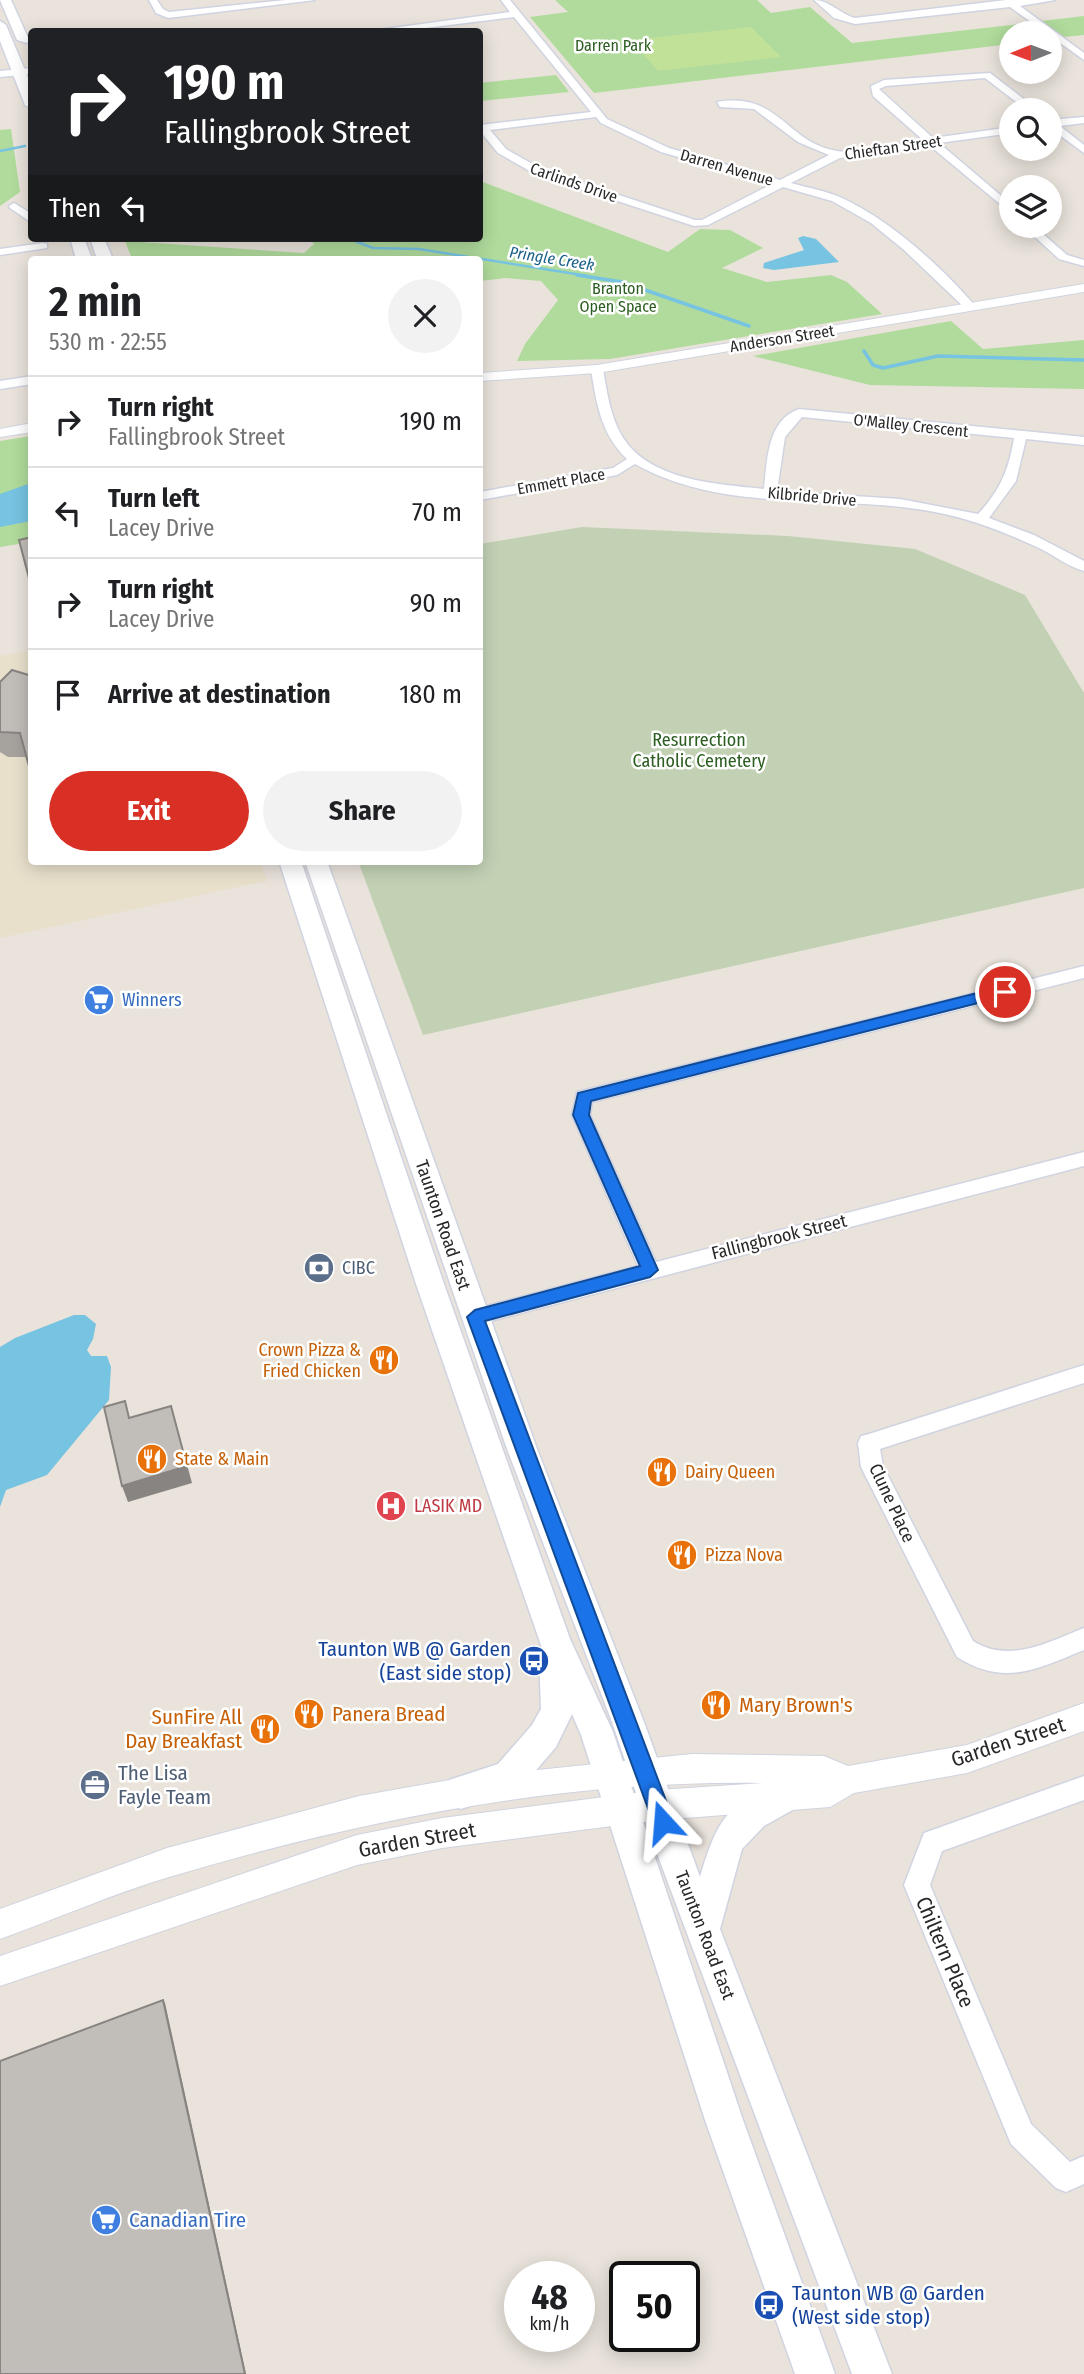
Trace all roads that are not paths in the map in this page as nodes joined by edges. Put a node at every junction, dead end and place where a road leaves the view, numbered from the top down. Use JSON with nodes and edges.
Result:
{"nodes":[{"id":1,"x":5,"y":0,"type":"edge"},
{"id":2,"x":153,"y":0,"type":"edge"},
{"id":3,"x":311,"y":0,"type":"edge"},
{"id":4,"x":505,"y":0,"type":"edge"},
{"id":5,"x":818,"y":0,"type":"edge"},
{"id":6,"x":1051,"y":0,"type":"edge"},
{"id":7,"x":1009,"y":2,"type":"edge"},
{"id":8,"x":256,"y":3,"type":"edge"},
{"id":9,"x":514,"y":13,"type":"junction"},
{"id":10,"x":0,"y":25,"type":"edge"},
{"id":11,"x":420,"y":28,"type":"edge"},
{"id":12,"x":27,"y":51,"type":"dead end"},
{"id":13,"x":1084,"y":57,"type":"edge"},
{"id":14,"x":26,"y":71,"type":"edge"},
{"id":15,"x":0,"y":74,"type":"edge"},
{"id":16,"x":1017,"y":98,"type":"edge"},
{"id":17,"x":720,"y":104,"type":"dead end"},
{"id":18,"x":597,"y":114,"type":"junction"},
{"id":19,"x":1084,"y":120,"type":"edge"},
{"id":20,"x":1062,"y":123,"type":"edge"},
{"id":21,"x":483,"y":127,"type":"edge"},
{"id":22,"x":483,"y":129,"type":"edge"},
{"id":23,"x":999,"y":132,"type":"edge"},
{"id":24,"x":1062,"y":133,"type":"edge"},
{"id":25,"x":932,"y":141,"type":"junction"},
{"id":26,"x":1084,"y":150,"type":"edge"},
{"id":27,"x":838,"y":155,"type":"junction"},
{"id":28,"x":781,"y":183,"type":"junction"},
{"id":29,"x":999,"y":200,"type":"edge"},
{"id":30,"x":14,"y":206,"type":"dead end"},
{"id":31,"x":28,"y":217,"type":"edge"},
{"id":32,"x":1042,"y":238,"type":"edge"},
{"id":33,"x":42,"y":242,"type":"edge"},
{"id":34,"x":101,"y":247,"type":"edge"},
{"id":35,"x":81,"y":248,"type":"edge"},
{"id":36,"x":0,"y":252,"type":"edge"},
{"id":37,"x":1084,"y":263,"type":"edge"},
{"id":38,"x":1084,"y":288,"type":"edge"},
{"id":39,"x":970,"y":307,"type":"junction"},
{"id":40,"x":597,"y":369,"type":"junction"},
{"id":41,"x":483,"y":377,"type":"edge"},
{"id":42,"x":28,"y":381,"type":"edge"},
{"id":43,"x":0,"y":385,"type":"edge"},
{"id":44,"x":28,"y":429,"type":"edge"},
{"id":45,"x":0,"y":433,"type":"edge"},
{"id":46,"x":1020,"y":437,"type":"junction"},
{"id":47,"x":1084,"y":441,"type":"edge"},
{"id":48,"x":635,"y":459,"type":"junction"},
{"id":49,"x":483,"y":492,"type":"edge"},
{"id":50,"x":770,"y":492,"type":"junction"},
{"id":51,"x":982,"y":518,"type":"junction"},
{"id":52,"x":1084,"y":567,"type":"edge"},
{"id":53,"x":291,"y":865,"type":"edge"},
{"id":54,"x":317,"y":865,"type":"edge"},
{"id":55,"x":1084,"y":972,"type":"edge"},
{"id":56,"x":1084,"y":1159,"type":"edge"},
{"id":57,"x":650,"y":1270,"type":"junction"},
{"id":58,"x":475,"y":1317,"type":"junction"},
{"id":59,"x":1084,"y":1374,"type":"edge"},
{"id":60,"x":1084,"y":1640,"type":"edge"},
{"id":61,"x":555,"y":1642,"type":"junction"},
{"id":62,"x":1084,"y":1717,"type":"edge"},
{"id":63,"x":646,"y":1770,"type":"junction"},
{"id":64,"x":611,"y":1775,"type":"junction"},
{"id":65,"x":848,"y":1780,"type":"junction"},
{"id":66,"x":1084,"y":1788,"type":"edge"},
{"id":67,"x":461,"y":1792,"type":"junction"},
{"id":68,"x":786,"y":1796,"type":"junction"},
{"id":69,"x":658,"y":1805,"type":"junction"},
{"id":70,"x":624,"y":1811,"type":"junction"},
{"id":71,"x":0,"y":1924,"type":"edge"},
{"id":72,"x":703,"y":1929,"type":"junction"},
{"id":73,"x":0,"y":1970,"type":"edge"},
{"id":74,"x":1084,"y":2170,"type":"edge"},
{"id":75,"x":815,"y":2374,"type":"edge"},
{"id":76,"x":872,"y":2374,"type":"edge"}],
"edges":[{"from":1,"to":12,"type":"main road"},
{"from":2,"to":8,"type":"street"},
{"from":3,"to":8,"type":"street"},
{"from":4,"to":9,"type":"street","name":"Darren Avenue"},
{"from":5,"to":7,"type":"street"},
{"from":6,"to":7,"type":"street"},
{"from":7,"to":13,"type":"street"},
{"from":9,"to":11,"type":"street"},
{"from":9,"to":18,"type":"street","name":"Darren Avenue"},
{"from":10,"to":14,"type":"main road"},
{"from":14,"to":15,"type":"street"},
{"from":16,"to":25,"type":"street"},
{"from":17,"to":27,"type":"street"},
{"from":18,"to":21,"type":"street","name":"Carlinds Drive"},
{"from":18,"to":28,"type":"street","name":"Darren Avenue"},
{"from":19,"to":20,"type":"street"},
{"from":22,"to":28,"type":"street","name":"Carlinds Drive"},
{"from":23,"to":25,"type":"street","name":"Chieftan Street"},
{"from":24,"to":26,"type":"street"},
{"from":25,"to":27,"type":"street","name":"Chieftan Street"},
{"from":25,"to":29,"type":"street"},
{"from":27,"to":28,"type":"street","name":"Chieftan Street"},
{"from":28,"to":39,"type":"street","name":"Darren Avenue"},
{"from":30,"to":31,"type":"street"},
{"from":32,"to":37,"type":"street"},
{"from":33,"to":36,"type":"street"},
{"from":34,"to":35,"type":"main road"},
{"from":38,"to":39,"type":"street","name":"Anderson Street"},
{"from":39,"to":40,"type":"street","name":"Anderson Street"},
{"from":40,"to":41,"type":"street","name":"Anderson Street"},
{"from":40,"to":48,"type":"street","name":"Kilbride Drive"},
{"from":42,"to":43,"type":"street"},
{"from":44,"to":45,"type":"street"},
{"from":46,"to":47,"type":"street","name":"O'Malley Crescent"},
{"from":46,"to":50,"type":"street","name":"O'Malley Crescent"},
{"from":46,"to":51,"type":"street"},
{"from":48,"to":49,"type":"street","name":"Emmett Place"},
{"from":48,"to":50,"type":"street","name":"Kilbride Drive"},
{"from":50,"to":51,"type":"street","name":"Kilbride Drive"},
{"from":51,"to":52,"type":"street","name":"Kilbride Drive"},
{"from":53,"to":61,"type":"main road","name":"Taunton Road East"},
{"from":54,"to":58,"type":"main road","name":"Taunton Road East"},
{"from":55,"to":57,"type":"street"},
{"from":56,"to":57,"type":"street","name":"Fallingbrook Street"},
{"from":57,"to":58,"type":"street","name":"Fallingbrook Street"},
{"from":58,"to":63,"type":"main road","name":"Taunton Road East"},
{"from":59,"to":60,"type":"street","name":"Clune Place"},
{"from":61,"to":64,"type":"main road","name":"Taunton Road East"},
{"from":61,"to":67,"type":"main road"},
{"from":62,"to":65,"type":"street","name":"Garden Street"},
{"from":63,"to":64,"type":"street","name":"Garden Street"},
{"from":63,"to":65,"type":"street","name":"Garden Street"},
{"from":63,"to":69,"type":"main road","name":"Taunton Road East"},
{"from":64,"to":67,"type":"street","name":"Garden Street"},
{"from":64,"to":70,"type":"main road","name":"Taunton Road East"},
{"from":65,"to":68,"type":"street","name":"Garden Street"},
{"from":66,"to":74,"type":"street","name":"Chiltern Place"},
{"from":67,"to":71,"type":"street","name":"Garden Street"},
{"from":68,"to":69,"type":"street","name":"Garden Street"},
{"from":68,"to":72,"type":"main road"},
{"from":69,"to":70,"type":"street","name":"Garden Street"},
{"from":69,"to":72,"type":"main road","name":"Taunton Road East"},
{"from":70,"to":73,"type":"street","name":"Garden Street"},
{"from":70,"to":75,"type":"main road","name":"Taunton Road East"},
{"from":72,"to":76,"type":"main road","name":"Taunton Road East"}]}
